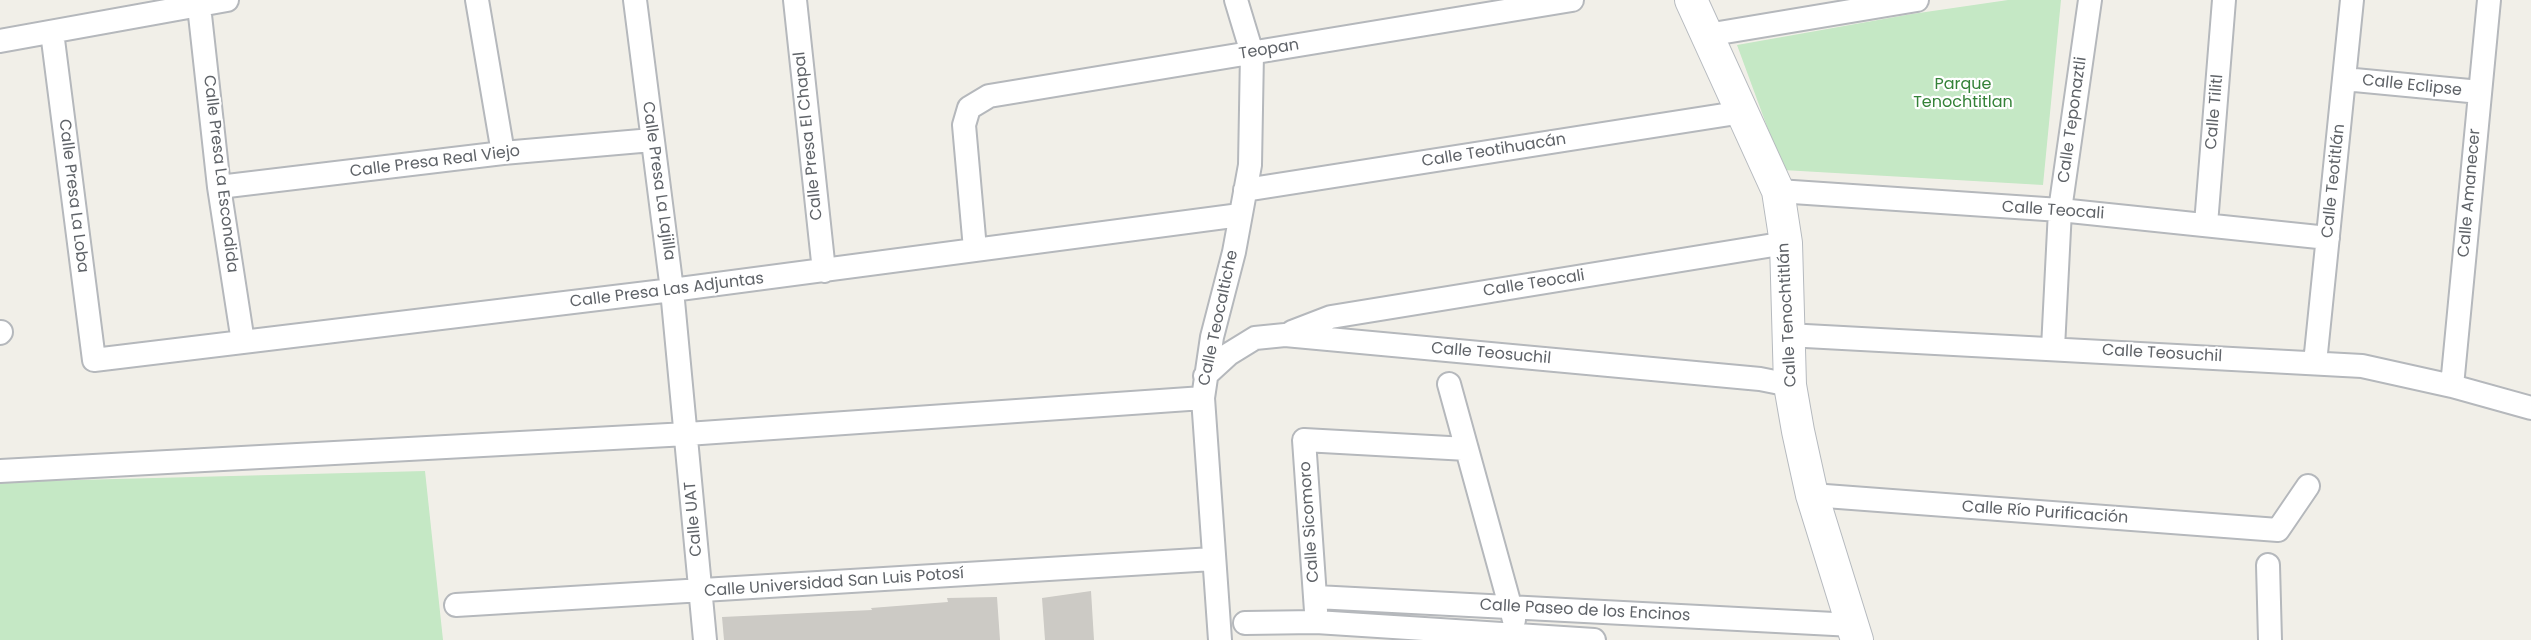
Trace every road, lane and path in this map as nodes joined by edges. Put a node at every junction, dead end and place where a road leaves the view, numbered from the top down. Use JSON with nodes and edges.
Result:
{"nodes":[{"id":1,"x":227,"y":0,"type":"edge"},
{"id":2,"x":477,"y":0,"type":"edge"},
{"id":3,"x":635,"y":0,"type":"edge"},
{"id":4,"x":795,"y":0,"type":"edge"},
{"id":5,"x":1236,"y":0,"type":"edge"},
{"id":6,"x":1572,"y":0,"type":"edge"},
{"id":7,"x":1691,"y":0,"type":"edge"},
{"id":8,"x":1917,"y":0,"type":"edge"},
{"id":9,"x":2090,"y":0,"type":"edge"},
{"id":10,"x":2224,"y":0,"type":"edge"},
{"id":11,"x":2352,"y":0,"type":"edge"},
{"id":12,"x":2489,"y":0,"type":"edge"},
{"id":13,"x":199,"y":6,"type":"junction"},
{"id":14,"x":52,"y":32,"type":"junction"},
{"id":15,"x":1707,"y":35,"type":"junction"},
{"id":16,"x":0,"y":41,"type":"edge"},
{"id":17,"x":1252,"y":53,"type":"junction"},
{"id":18,"x":2344,"y":79,"type":"junction"},
{"id":19,"x":2480,"y":92,"type":"junction"},
{"id":20,"x":1743,"y":112,"type":"junction"},
{"id":21,"x":651,"y":140,"type":"junction"},
{"id":22,"x":503,"y":153,"type":"junction"},
{"id":23,"x":219,"y":187,"type":"junction"},
{"id":24,"x":1245,"y":189,"type":"junction"},
{"id":25,"x":1778,"y":191,"type":"junction"},
{"id":26,"x":2060,"y":210,"type":"junction"},
{"id":27,"x":1240,"y":215,"type":"junction"},
{"id":28,"x":2206,"y":224,"type":"junction"},
{"id":29,"x":2328,"y":238,"type":"junction"},
{"id":30,"x":1786,"y":243,"type":"junction"},
{"id":31,"x":975,"y":249,"type":"junction"},
{"id":32,"x":824,"y":271,"type":"junction"},
{"id":33,"x":672,"y":291,"type":"junction"},
{"id":34,"x":1285,"y":335,"type":"junction"},
{"id":35,"x":1787,"y":335,"type":"junction"},
{"id":36,"x":243,"y":342,"type":"junction"},
{"id":37,"x":2053,"y":348,"type":"junction"},
{"id":38,"x":94,"y":360,"type":"joint"},
{"id":39,"x":2315,"y":363,"type":"junction"},
{"id":40,"x":1449,"y":384,"type":"dead end"},
{"id":41,"x":1790,"y":384,"type":"junction"},
{"id":42,"x":2452,"y":386,"type":"junction"},
{"id":43,"x":1204,"y":387,"type":"junction"},
{"id":44,"x":2531,"y":408,"type":"edge"},
{"id":45,"x":687,"y":434,"type":"junction"},
{"id":46,"x":1467,"y":449,"type":"junction"},
{"id":47,"x":0,"y":471,"type":"edge"},
{"id":48,"x":2308,"y":486,"type":"dead end"},
{"id":49,"x":1812,"y":495,"type":"junction"},
{"id":50,"x":1213,"y":559,"type":"junction"},
{"id":51,"x":2268,"y":565,"type":"dead end"},
{"id":52,"x":701,"y":591,"type":"junction"},
{"id":53,"x":1316,"y":597,"type":"junction"},
{"id":54,"x":456,"y":605,"type":"dead end"},
{"id":55,"x":1510,"y":607,"type":"junction"},
{"id":56,"x":1316,"y":622,"type":"junction"},
{"id":57,"x":1245,"y":623,"type":"dead end"},
{"id":58,"x":1786,"y":631,"type":"edge"},
{"id":59,"x":1855,"y":633,"type":"edge"},
{"id":60,"x":1520,"y":635,"type":"junction"},
{"id":61,"x":705,"y":640,"type":"edge"},
{"id":62,"x":1220,"y":640,"type":"edge"},
{"id":63,"x":1594,"y":640,"type":"edge"},
{"id":64,"x":2270,"y":640,"type":"edge"}],
"edges":[{"from":1,"to":13,"type":"street"},
{"from":2,"to":22,"type":"street"},
{"from":3,"to":21,"type":"street","name":"Calle Presa La Lajilla"},
{"from":4,"to":32,"type":"street","name":"Calle Presa El Chapal"},
{"from":5,"to":17,"type":"street","name":"Calle Teocaltiche"},
{"from":6,"to":17,"type":"street","name":"Teopan"},
{"from":7,"to":15,"type":"street","name":"Calle Tenochtitlán"},
{"from":8,"to":15,"type":"street"},
{"from":9,"to":26,"type":"street","name":"Calle Teponaztli"},
{"from":10,"to":28,"type":"street","name":"Calle Tilitl"},
{"from":11,"to":18,"type":"street","name":"Calle Teotitlán"},
{"from":12,"to":19,"type":"street","name":"Calle Amanecer"},
{"from":13,"to":14,"type":"street"},
{"from":13,"to":23,"type":"street","name":"Calle Presa La Escondida"},
{"from":14,"to":16,"type":"street"},
{"from":14,"to":38,"type":"street","name":"Calle Presa La Loba"},
{"from":15,"to":20,"type":"street","name":"Calle Tenochtitlán"},
{"from":17,"to":24,"type":"street","name":"Calle Teocaltiche"},
{"from":17,"to":31,"type":"street","name":"Teopan"},
{"from":18,"to":19,"type":"street","name":"Calle Eclipse"},
{"from":18,"to":29,"type":"street","name":"Calle Teotitlán"},
{"from":19,"to":42,"type":"street","name":"Calle Amanecer"},
{"from":20,"to":24,"type":"street","name":"Calle Teotihuacán"},
{"from":20,"to":25,"type":"street","name":"Calle Tenochtitlán"},
{"from":21,"to":22,"type":"street","name":"Calle Presa Real Viejo"},
{"from":21,"to":33,"type":"street","name":"Calle Presa La Lajilla"},
{"from":22,"to":23,"type":"street","name":"Calle Presa Real Viejo"},
{"from":23,"to":36,"type":"street","name":"Calle Presa La Escondida"},
{"from":24,"to":27,"type":"street","name":"Calle Teocaltiche"},
{"from":25,"to":26,"type":"street","name":"Calle Teocali"},
{"from":25,"to":30,"type":"street","name":"Calle Tenochtitlán"},
{"from":26,"to":28,"type":"street","name":"Calle Teocali"},
{"from":26,"to":37,"type":"street","name":"Calle Teponaztli"},
{"from":27,"to":31,"type":"street","name":"Calle Presa Las Adjuntas"},
{"from":27,"to":43,"type":"street","name":"Calle Teocaltiche"},
{"from":28,"to":29,"type":"street","name":"Calle Teocali"},
{"from":29,"to":39,"type":"street","name":"Calle Teotitlán"},
{"from":30,"to":34,"type":"street","name":"Calle Teocali"},
{"from":30,"to":35,"type":"street","name":"Calle Tenochtitlán"},
{"from":31,"to":32,"type":"street","name":"Calle Presa Las Adjuntas"},
{"from":32,"to":33,"type":"street","name":"Calle Presa Las Adjuntas"},
{"from":33,"to":36,"type":"street","name":"Calle Presa Las Adjuntas"},
{"from":33,"to":45,"type":"street","name":"Calle Presa La Lajilla"},
{"from":34,"to":41,"type":"street","name":"Calle Teosuchil"},
{"from":34,"to":43,"type":"street","name":"Calle Teosuchil"},
{"from":35,"to":37,"type":"street","name":"Calle Teosuchil"},
{"from":35,"to":41,"type":"street","name":"Calle Tenochtitlán"},
{"from":36,"to":38,"type":"street","name":"Calle Presa Las Adjuntas"},
{"from":37,"to":39,"type":"street","name":"Calle Teosuchil"},
{"from":39,"to":42,"type":"street","name":"Calle Teosuchil"},
{"from":40,"to":46,"type":"street"},
{"from":41,"to":49,"type":"street","name":"Calle Tenochtitlán"},
{"from":42,"to":44,"type":"street","name":"Calle Teosuchil"},
{"from":43,"to":45,"type":"street"},
{"from":43,"to":50,"type":"street","name":"Calle Teocaltiche"},
{"from":45,"to":47,"type":"street"},
{"from":45,"to":52,"type":"street","name":"Calle UAT"},
{"from":46,"to":53,"type":"street","name":"Calle Sicomoro"},
{"from":46,"to":55,"type":"street"},
{"from":48,"to":49,"type":"street","name":"Calle Río Purificación"},
{"from":49,"to":59,"type":"street","name":"Calle Tenochtitlán"},
{"from":50,"to":52,"type":"street","name":"Calle Universidad San Luis Potosí"},
{"from":50,"to":62,"type":"street","name":"Calle Teocaltiche"},
{"from":51,"to":64,"type":"street"},
{"from":52,"to":54,"type":"street","name":"Calle Universidad San Luis Potosí"},
{"from":52,"to":61,"type":"street","name":"Calle UAT"},
{"from":53,"to":55,"type":"street","name":"Calle Paseo de los Encinos"},
{"from":53,"to":56,"type":"street","name":"Calle Sicomoro"},
{"from":55,"to":58,"type":"street","name":"Calle Paseo de los Encinos"},
{"from":55,"to":60,"type":"street"},
{"from":56,"to":57,"type":"street","name":"Calle Paseo de los Encinos"},
{"from":56,"to":60,"type":"street","name":"Calle Paseo de los Encinos"},
{"from":58,"to":59,"type":"street","name":"Calle Paseo de los Encinos"},
{"from":60,"to":63,"type":"street","name":"Calle Paseo de los Encinos"}]}
